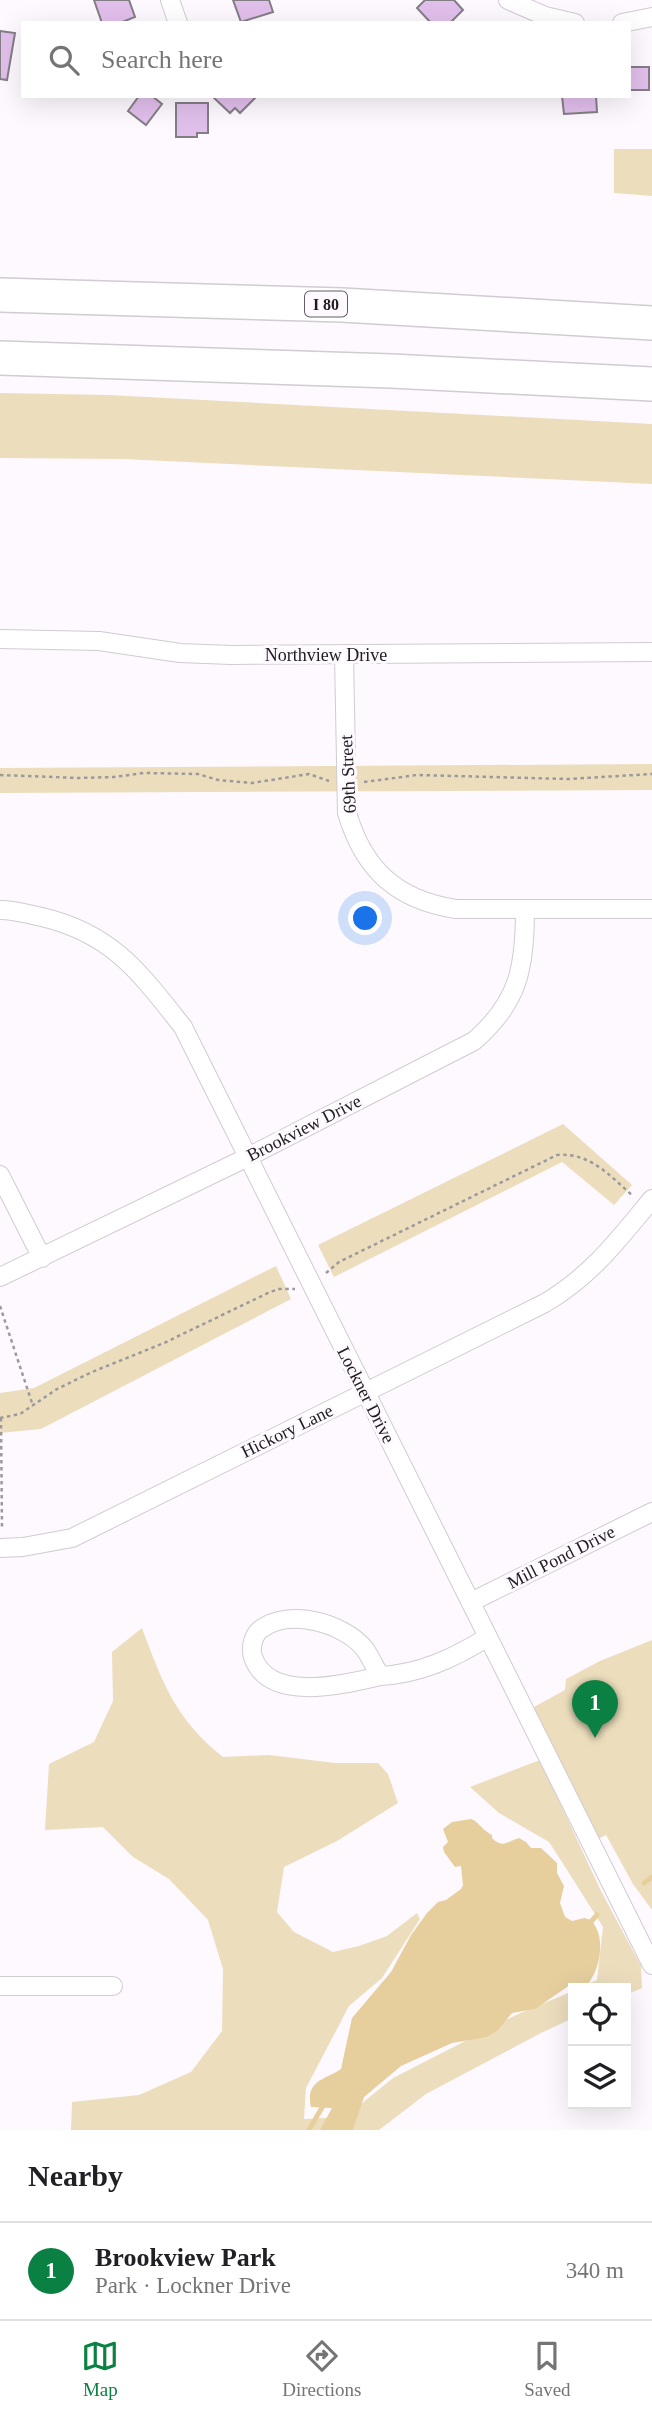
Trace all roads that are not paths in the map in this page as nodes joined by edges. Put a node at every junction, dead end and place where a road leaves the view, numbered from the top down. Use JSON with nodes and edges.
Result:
{"nodes":[{"id":1,"x":170,"y":0,"type":"edge"},
{"id":2,"x":508,"y":0,"type":"edge"},
{"id":3,"x":652,"y":17,"type":"edge"},
{"id":4,"x":177,"y":21,"type":"edge"},
{"id":5,"x":566,"y":21,"type":"edge"},
{"id":6,"x":631,"y":21,"type":"edge"},
{"id":7,"x":0,"y":295,"type":"edge"},
{"id":8,"x":652,"y":323,"type":"edge"},
{"id":9,"x":0,"y":358,"type":"edge"},
{"id":10,"x":652,"y":384,"type":"edge"},
{"id":11,"x":0,"y":639,"type":"edge"},
{"id":12,"x":652,"y":653,"type":"edge"},
{"id":13,"x":344,"y":654,"type":"junction"},
{"id":14,"x":652,"y":909,"type":"edge"},
{"id":15,"x":0,"y":910,"type":"edge"},
{"id":16,"x":525,"y":910,"type":"junction"},
{"id":17,"x":248,"y":1157,"type":"junction"},
{"id":18,"x":0,"y":1175,"type":"edge"},
{"id":19,"x":649,"y":1203,"type":"edge"},
{"id":20,"x":42,"y":1258,"type":"junction"},
{"id":21,"x":0,"y":1278,"type":"edge"},
{"id":22,"x":365,"y":1392,"type":"junction"},
{"id":23,"x":652,"y":1511,"type":"edge"},
{"id":24,"x":1,"y":1548,"type":"edge"},
{"id":25,"x":471,"y":1602,"type":"junction"},
{"id":26,"x":488,"y":1637,"type":"junction"},
{"id":27,"x":380,"y":1676,"type":"junction"},
{"id":28,"x":650,"y":1956,"type":"edge"},
{"id":29,"x":0,"y":1986,"type":"edge"},
{"id":30,"x":113,"y":1986,"type":"dead end"}],
"edges":[{"from":1,"to":4,"type":"street"},
{"from":2,"to":5,"type":"street"},
{"from":3,"to":6,"type":"street"},
{"from":7,"to":8,"type":"highway","number":"I 80"},
{"from":9,"to":10,"type":"highway"},
{"from":11,"to":13,"type":"street","name":"Northview Drive"},
{"from":12,"to":13,"type":"street","name":"Northview Drive"},
{"from":13,"to":16,"type":"street","name":"69th Street"},
{"from":14,"to":16,"type":"street"},
{"from":15,"to":17,"type":"street","name":"Lockner Drive"},
{"from":16,"to":17,"type":"street","name":"Brookview Drive"},
{"from":17,"to":20,"type":"street","name":"Brookview Drive"},
{"from":17,"to":22,"type":"street","name":"Lockner Drive"},
{"from":18,"to":20,"type":"street"},
{"from":19,"to":22,"type":"street","name":"Hickory Lane"},
{"from":20,"to":21,"type":"street","name":"Brookview Drive"},
{"from":22,"to":24,"type":"street","name":"Hickory Lane"},
{"from":22,"to":25,"type":"street","name":"Lockner Drive"},
{"from":23,"to":25,"type":"street","name":"Mill Pond Drive"},
{"from":25,"to":26,"type":"street","name":"Lockner Drive"},
{"from":26,"to":27,"type":"street"},
{"from":26,"to":28,"type":"street","name":"Lockner Drive"},
{"from":27,"to":27,"type":"street"},
{"from":29,"to":30,"type":"street"}]}
